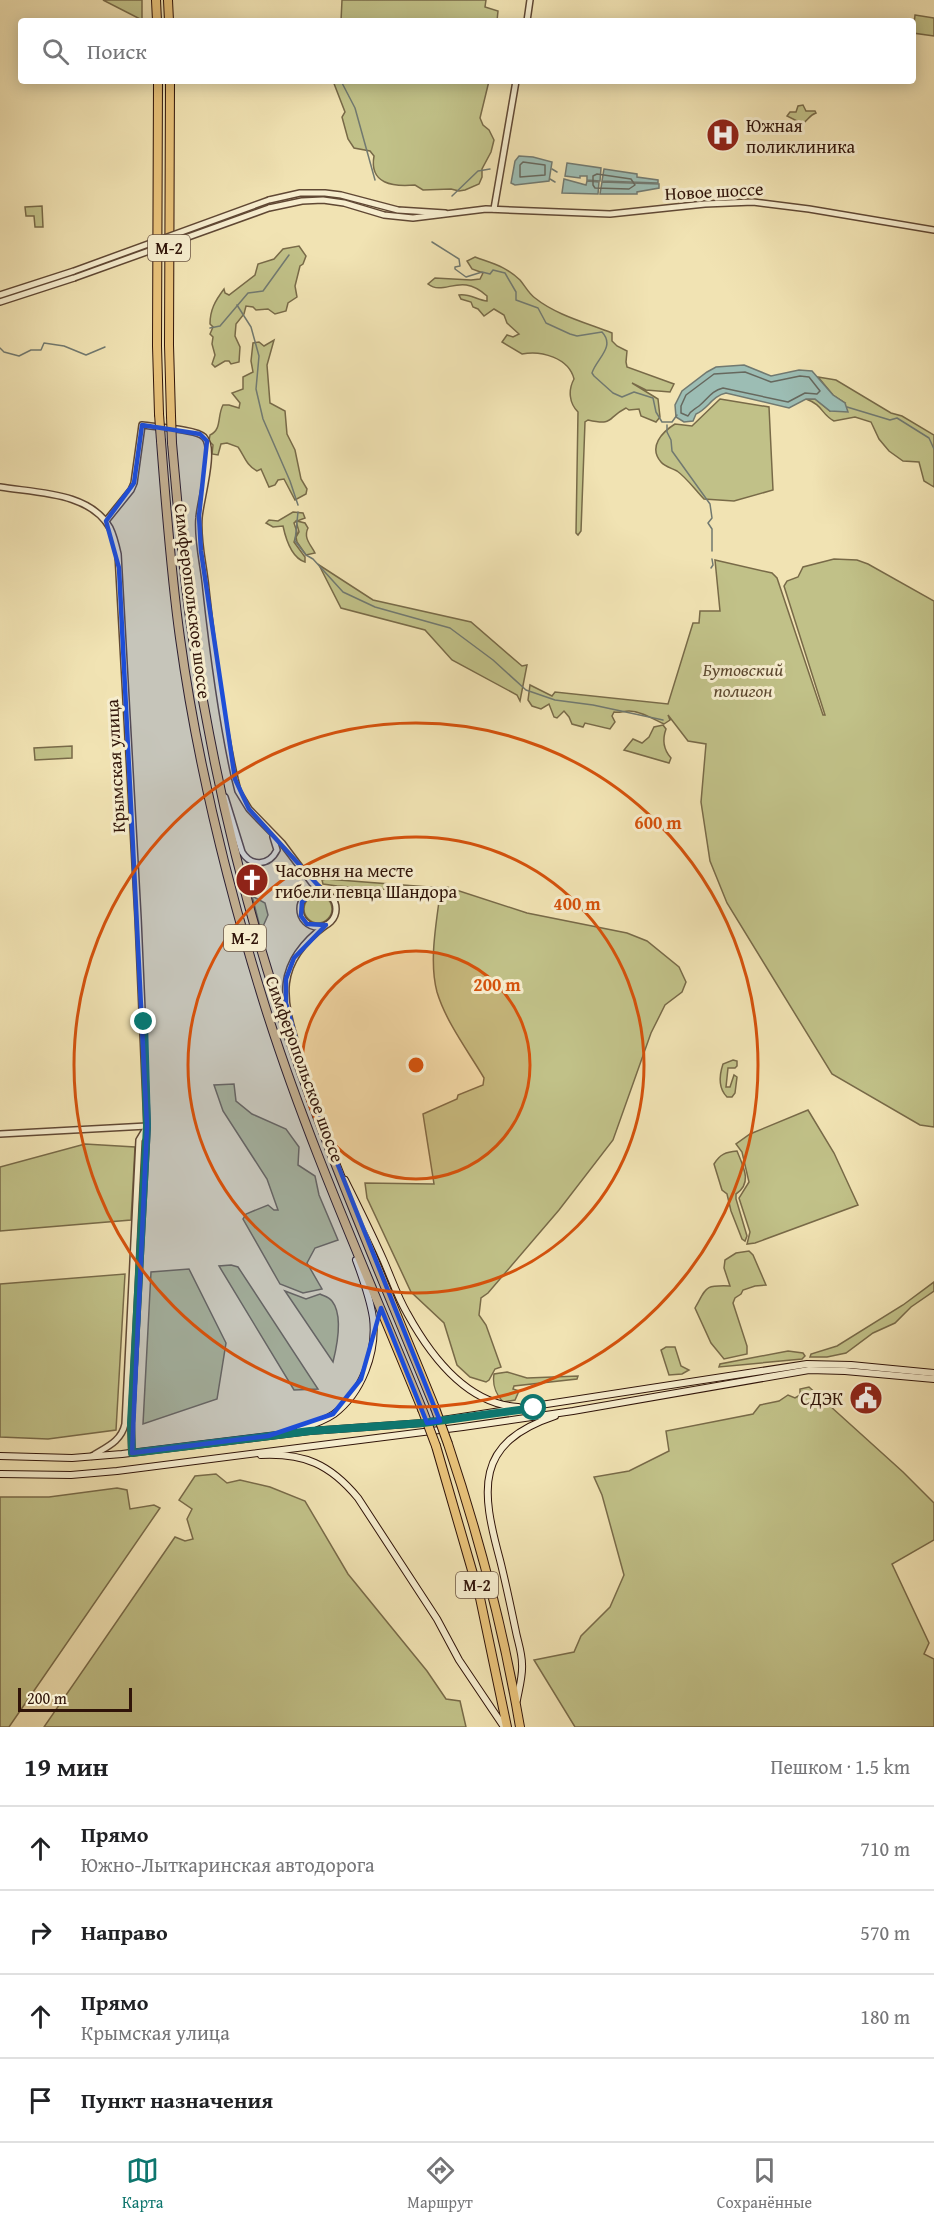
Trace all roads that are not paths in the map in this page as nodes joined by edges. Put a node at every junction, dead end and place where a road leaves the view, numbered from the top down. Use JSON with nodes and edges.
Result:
{"nodes":[{"id":1,"x":156,"y":0,"type":"edge"},
{"id":2,"x":168,"y":0,"type":"edge"},
{"id":3,"x":531,"y":0,"type":"edge"},
{"id":4,"x":157,"y":18,"type":"edge"},
{"id":5,"x":169,"y":18,"type":"edge"},
{"id":6,"x":528,"y":18,"type":"edge"},
{"id":7,"x":158,"y":84,"type":"edge"},
{"id":8,"x":170,"y":84,"type":"edge"},
{"id":9,"x":515,"y":84,"type":"edge"},
{"id":10,"x":494,"y":209,"type":"junction"},
{"id":11,"x":450,"y":213,"type":"junction"},
{"id":12,"x":934,"y":230,"type":"edge"},
{"id":13,"x":0,"y":295,"type":"edge"},
{"id":14,"x":0,"y":302,"type":"edge"},
{"id":15,"x":0,"y":487,"type":"edge"},
{"id":16,"x":106,"y":521,"type":"junction"},
{"id":17,"x":217,"y":773,"type":"junction"},
{"id":18,"x":267,"y":828,"type":"junction"},
{"id":19,"x":325,"y":893,"type":"junction"},
{"id":20,"x":326,"y":926,"type":"junction"},
{"id":21,"x":314,"y":1105,"type":"junction"},
{"id":22,"x":147,"y":1126,"type":"junction"},
{"id":23,"x":0,"y":1134,"type":"edge"},
{"id":24,"x":332,"y":1152,"type":"junction"},
{"id":25,"x":319,"y":1154,"type":"junction"},
{"id":26,"x":934,"y":1373,"type":"edge"},
{"id":27,"x":934,"y":1379,"type":"edge"},
{"id":28,"x":534,"y":1408,"type":"junction"},
{"id":29,"x":573,"y":1411,"type":"junction"},
{"id":30,"x":268,"y":1436,"type":"junction"},
{"id":31,"x":132,"y":1453,"type":"junction"},
{"id":32,"x":0,"y":1456,"type":"edge"},
{"id":33,"x":92,"y":1456,"type":"junction"},
{"id":34,"x":218,"y":1456,"type":"junction"},
{"id":35,"x":0,"y":1474,"type":"edge"},
{"id":36,"x":516,"y":1704,"type":"junction"},
{"id":37,"x":506,"y":1727,"type":"edge"},
{"id":38,"x":520,"y":1727,"type":"edge"}],
"edges":[{"from":1,"to":4,"type":"highway"},
{"from":2,"to":5,"type":"highway"},
{"from":3,"to":6,"type":"street"},
{"from":7,"to":25,"type":"highway","name":"Симферопольское шоссе","number":"М-2","bridge":true},
{"from":8,"to":17,"type":"highway","name":"Симферопольское шоссе","number":"М-2","bridge":true},
{"from":9,"to":10,"type":"street"},
{"from":10,"to":11,"type":"street","name":"Новое шоссе"},
{"from":10,"to":12,"type":"street","name":"Новое шоссе"},
{"from":11,"to":13,"type":"street","bridge":true},
{"from":11,"to":14,"type":"street","bridge":true},
{"from":15,"to":16,"type":"street"},
{"from":16,"to":18,"type":"street"},
{"from":16,"to":22,"type":"street","name":"Крымская улица"},
{"from":17,"to":18,"type":"street"},
{"from":17,"to":21,"type":"highway","name":"Симферопольское шоссе","number":"М-2"},
{"from":18,"to":19,"type":"street"},
{"from":19,"to":20,"type":"street"},
{"from":19,"to":20,"type":"street"},
{"from":20,"to":21,"type":"street"},
{"from":21,"to":24,"type":"highway","name":"Симферопольское шоссе","number":"М-2"},
{"from":22,"to":23,"type":"street"},
{"from":22,"to":31,"type":"street"},
{"from":22,"to":33,"type":"street"},
{"from":24,"to":28,"type":"main road"},
{"from":24,"to":36,"type":"highway","name":"Симферопольское шоссе","number":"М-2","bridge":true},
{"from":25,"to":30,"type":"main road"},
{"from":25,"to":37,"type":"highway","name":"Симферопольское шоссе","number":"М-2","bridge":true},
{"from":26,"to":28,"type":"main road"},
{"from":27,"to":29,"type":"main road"},
{"from":28,"to":30,"type":"main road"},
{"from":29,"to":34,"type":"main road"},
{"from":29,"to":36,"type":"main road"},
{"from":30,"to":31,"type":"main road"},
{"from":31,"to":33,"type":"main road"},
{"from":32,"to":33,"type":"main road"},
{"from":34,"to":35,"type":"main road"},
{"from":34,"to":37,"type":"main road"},
{"from":36,"to":38,"type":"highway","number":"М-2"}]}
